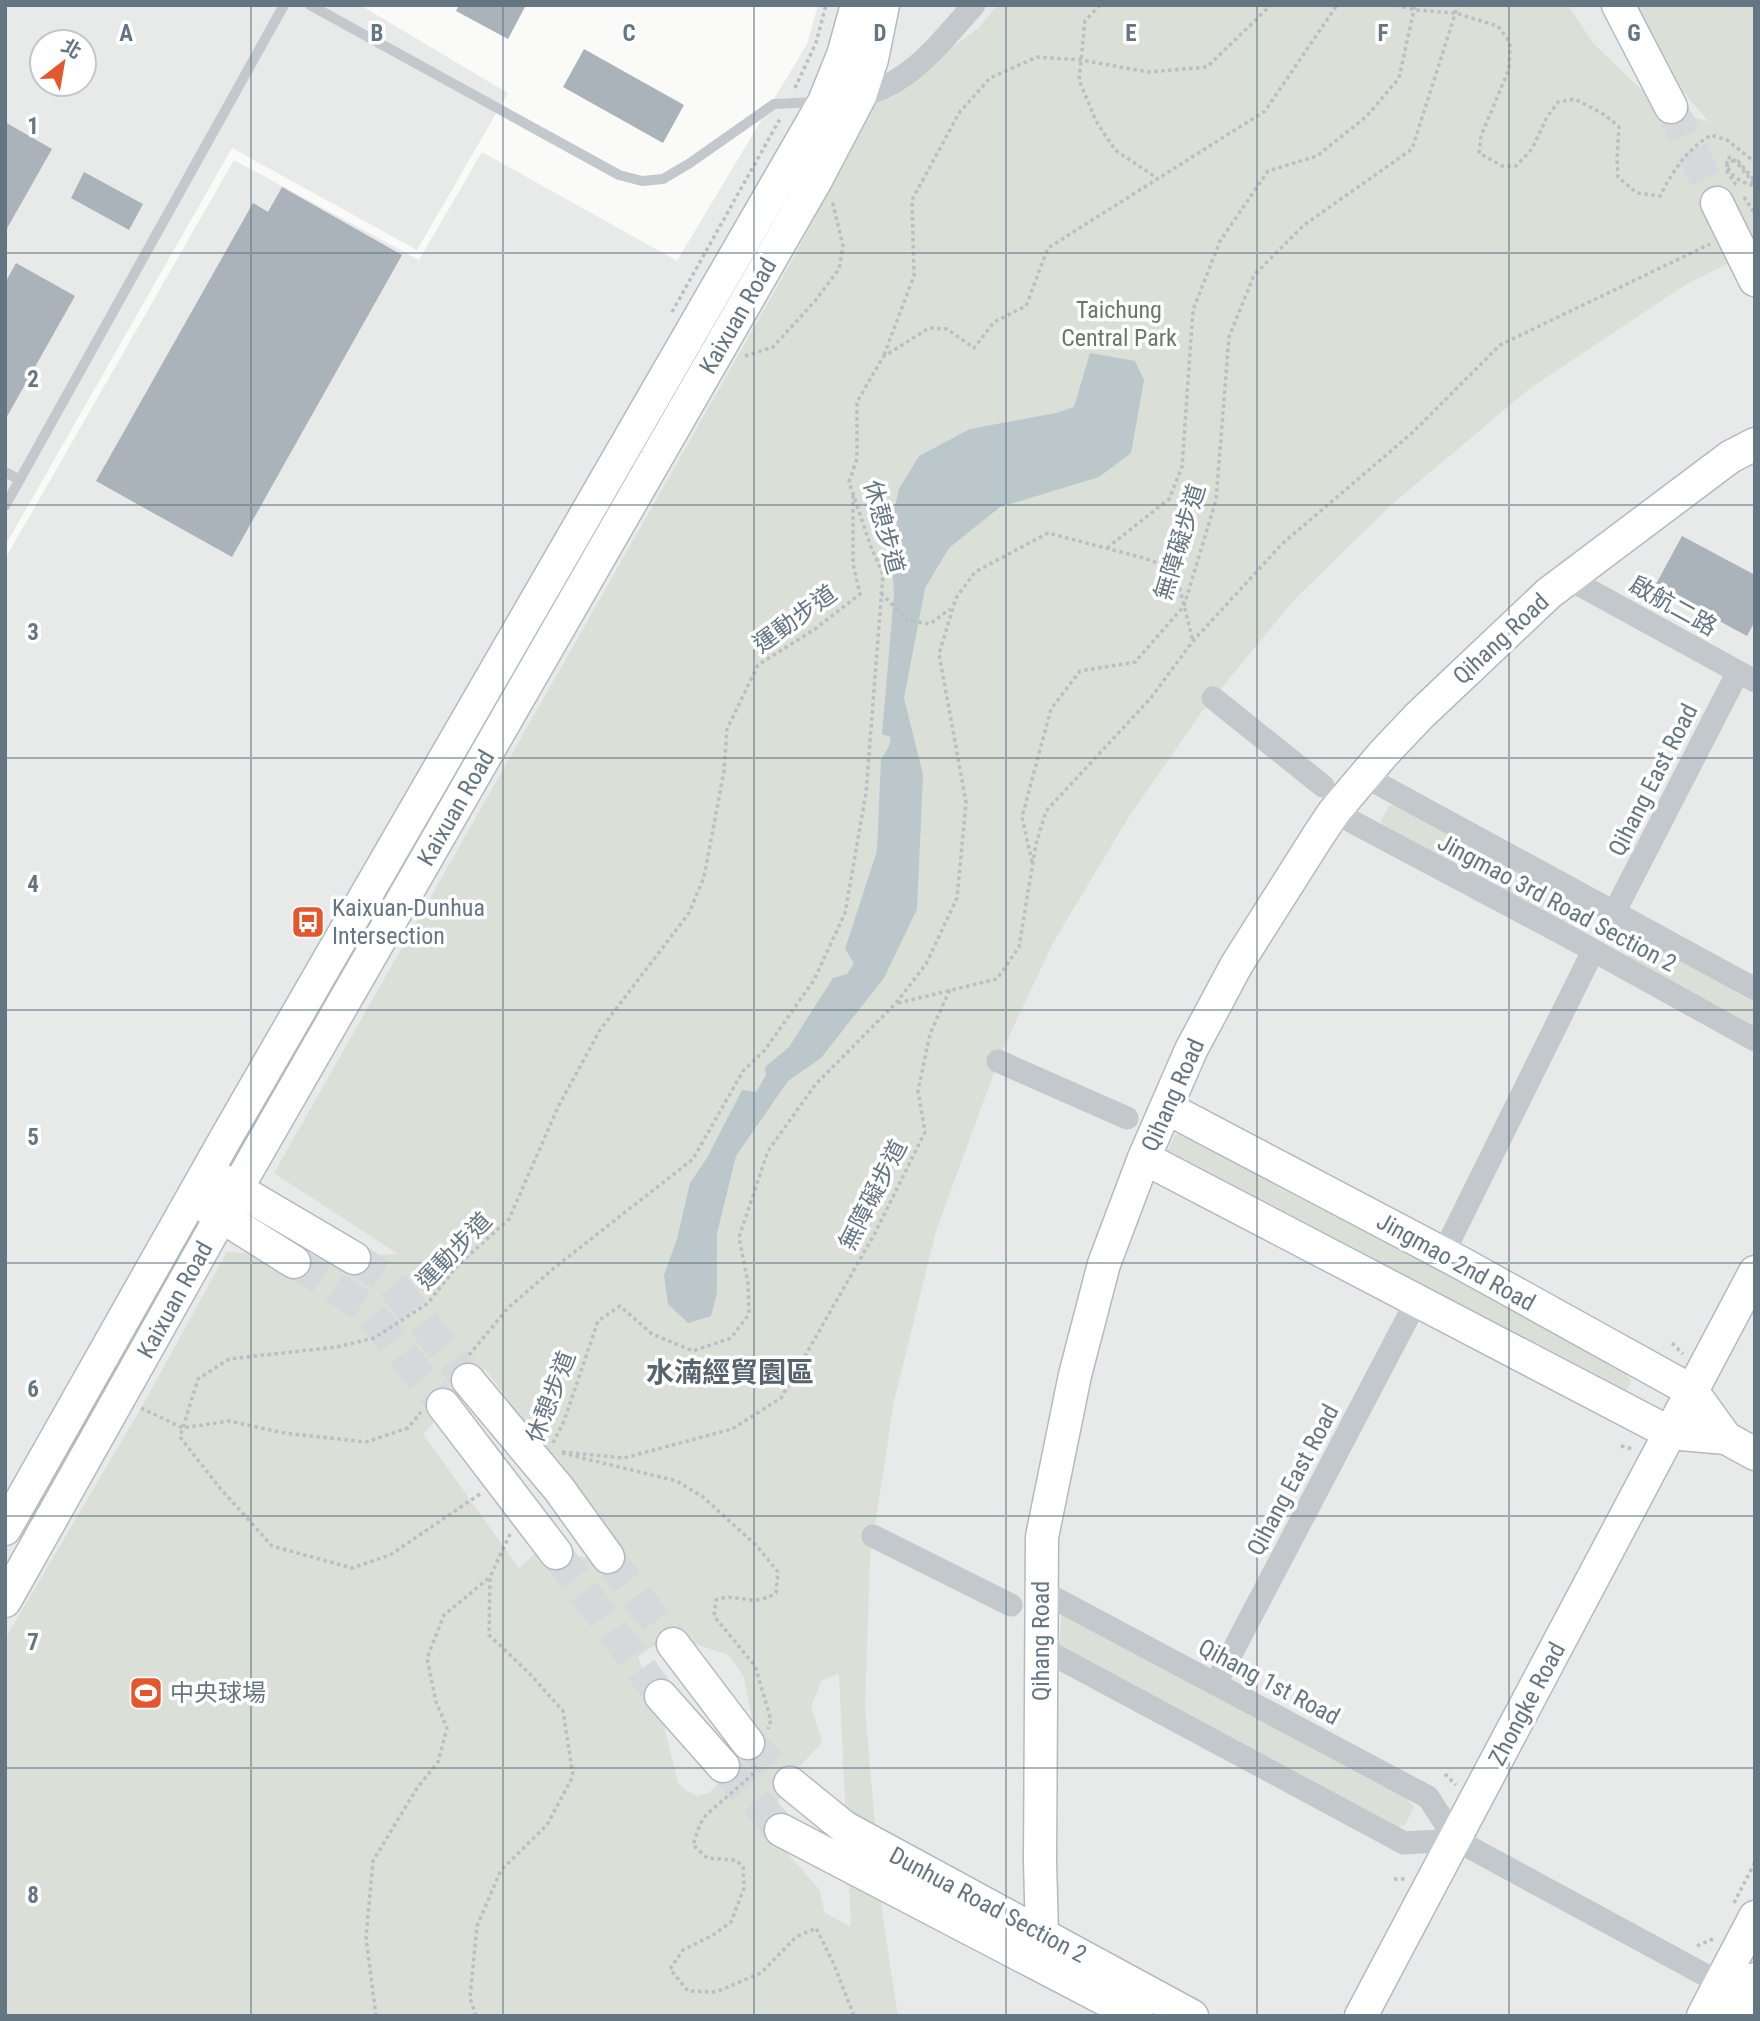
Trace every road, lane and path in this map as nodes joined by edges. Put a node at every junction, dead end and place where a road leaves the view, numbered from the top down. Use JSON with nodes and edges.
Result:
{"nodes":[{"id":1,"x":284,"y":5,"type":"edge"},
{"id":2,"x":310,"y":5,"type":"edge"},
{"id":3,"x":857,"y":5,"type":"edge"},
{"id":4,"x":883,"y":5,"type":"edge"},
{"id":5,"x":974,"y":5,"type":"edge"},
{"id":6,"x":1100,"y":5,"type":"edge"},
{"id":7,"x":1271,"y":5,"type":"edge"},
{"id":8,"x":1337,"y":5,"type":"edge"},
{"id":9,"x":1396,"y":5,"type":"edge"},
{"id":10,"x":1458,"y":5,"type":"edge"},
{"id":11,"x":1618,"y":5,"type":"edge"},
{"id":12,"x":1416,"y":8,"type":"edge"},
{"id":13,"x":1455,"y":13,"type":"junction"},
{"id":14,"x":1081,"y":60,"type":"junction"},
{"id":15,"x":860,"y":96,"type":"junction"},
{"id":16,"x":824,"y":102,"type":"junction"},
{"id":17,"x":1671,"y":107,"type":"tunnel mouth"},
{"id":18,"x":1755,"y":162,"type":"edge"},
{"id":19,"x":1157,"y":178,"type":"junction"},
{"id":20,"x":1755,"y":183,"type":"edge"},
{"id":21,"x":831,"y":194,"type":"dead end"},
{"id":22,"x":1717,"y":203,"type":"tunnel mouth"},
{"id":23,"x":1743,"y":224,"type":"edge"},
{"id":24,"x":1755,"y":280,"type":"edge"},
{"id":25,"x":883,"y":357,"type":"junction"},
{"id":26,"x":736,"y":359,"type":"dead end"},
{"id":27,"x":1755,"y":444,"type":"edge"},
{"id":28,"x":5,"y":471,"type":"edge"},
{"id":29,"x":20,"y":480,"type":"junction"},
{"id":30,"x":853,"y":493,"type":"junction"},
{"id":31,"x":5,"y":506,"type":"edge"},
{"id":32,"x":1107,"y":548,"type":"junction"},
{"id":33,"x":1567,"y":578,"type":"junction"},
{"id":34,"x":881,"y":593,"type":"junction"},
{"id":35,"x":1184,"y":606,"type":"junction"},
{"id":36,"x":952,"y":608,"type":"junction"},
{"id":37,"x":1193,"y":641,"type":"junction"},
{"id":38,"x":1746,"y":676,"type":"edge"},
{"id":39,"x":1213,"y":698,"type":"dead end"},
{"id":40,"x":1364,"y":776,"type":"junction"},
{"id":41,"x":1329,"y":799,"type":"junction"},
{"id":42,"x":1033,"y":864,"type":"junction"},
{"id":43,"x":1615,"y":911,"type":"junction"},
{"id":44,"x":1593,"y":951,"type":"junction"},
{"id":45,"x":950,"y":989,"type":"junction"},
{"id":46,"x":1755,"y":989,"type":"edge"},
{"id":47,"x":896,"y":1003,"type":"junction"},
{"id":48,"x":1755,"y":1040,"type":"edge"},
{"id":49,"x":998,"y":1061,"type":"dead end"},
{"id":50,"x":1167,"y":1108,"type":"junction"},
{"id":51,"x":1127,"y":1118,"type":"dead end"},
{"id":52,"x":1144,"y":1158,"type":"junction"},
{"id":53,"x":200,"y":1184,"type":"junction"},
{"id":54,"x":236,"y":1190,"type":"junction"},
{"id":55,"x":221,"y":1217,"type":"junction"},
{"id":56,"x":1443,"y":1254,"type":"junction"},
{"id":57,"x":354,"y":1258,"type":"tunnel mouth"},
{"id":58,"x":294,"y":1262,"type":"tunnel mouth"},
{"id":59,"x":1755,"y":1272,"type":"edge"},
{"id":60,"x":1416,"y":1302,"type":"junction"},
{"id":61,"x":467,"y":1369,"type":"joint"},
{"id":62,"x":1692,"y":1391,"type":"junction"},
{"id":63,"x":120,"y":1397,"type":"junction"},
{"id":64,"x":434,"y":1407,"type":"joint"},
{"id":65,"x":183,"y":1428,"type":"junction"},
{"id":66,"x":1670,"y":1433,"type":"junction"},
{"id":67,"x":1726,"y":1438,"type":"junction"},
{"id":68,"x":1755,"y":1454,"type":"edge"},
{"id":69,"x":542,"y":1455,"type":"junction"},
{"id":70,"x":500,"y":1479,"type":"junction"},
{"id":71,"x":522,"y":1508,"type":"junction"},
{"id":72,"x":5,"y":1529,"type":"edge"},
{"id":73,"x":873,"y":1536,"type":"dead end"},
{"id":74,"x":556,"y":1553,"type":"tunnel mouth"},
{"id":75,"x":608,"y":1557,"type":"tunnel mouth"},
{"id":76,"x":490,"y":1577,"type":"junction"},
{"id":77,"x":1041,"y":1591,"type":"junction"},
{"id":78,"x":5,"y":1601,"type":"edge"},
{"id":79,"x":1011,"y":1605,"type":"dead end"},
{"id":80,"x":673,"y":1644,"type":"tunnel mouth"},
{"id":81,"x":1041,"y":1648,"type":"junction"},
{"id":82,"x":1216,"y":1683,"type":"junction"},
{"id":83,"x":661,"y":1696,"type":"tunnel mouth"},
{"id":84,"x":748,"y":1742,"type":"tunnel mouth"},
{"id":85,"x":723,"y":1766,"type":"tunnel mouth"},
{"id":86,"x":790,"y":1783,"type":"tunnel mouth"},
{"id":87,"x":781,"y":1830,"type":"tunnel mouth"},
{"id":88,"x":1456,"y":1840,"type":"junction"},
{"id":89,"x":1755,"y":1917,"type":"edge"},
{"id":90,"x":1035,"y":1946,"type":"junction"},
{"id":91,"x":1755,"y":1979,"type":"edge"},
{"id":92,"x":1720,"y":1983,"type":"junction"},
{"id":93,"x":376,"y":2016,"type":"edge"},
{"id":94,"x":475,"y":2016,"type":"edge"},
{"id":95,"x":1137,"y":2016,"type":"edge"},
{"id":96,"x":1192,"y":2016,"type":"edge"},
{"id":97,"x":1361,"y":2016,"type":"edge"},
{"id":98,"x":1703,"y":2016,"type":"edge"},
{"id":99,"x":1735,"y":2016,"type":"edge"}],
"edges":[{"from":1,"to":29,"type":"lane"},
{"from":2,"to":16,"type":"lane"},
{"from":3,"to":16,"type":"street","name":"Kaixuan Road"},
{"from":4,"to":15,"type":"street","name":"Kaixuan Road"},
{"from":5,"to":15,"type":"street"},
{"from":6,"to":14,"type":"path"},
{"from":7,"to":14,"type":"path"},
{"from":8,"to":19,"type":"path","name":"休憩步道"},
{"from":9,"to":12,"type":"path"},
{"from":10,"to":13,"type":"path","name":"無障礙步道"},
{"from":11,"to":17,"type":"street"},
{"from":12,"to":13,"type":"path"},
{"from":12,"to":32,"type":"path"},
{"from":13,"to":18,"type":"path"},
{"from":13,"to":35,"type":"path","name":"無障礙步道"},
{"from":14,"to":19,"type":"path"},
{"from":14,"to":25,"type":"path"},
{"from":15,"to":16,"type":"street"},
{"from":15,"to":54,"type":"street","name":"Kaixuan Road"},
{"from":16,"to":53,"type":"street","name":"Kaixuan Road"},
{"from":19,"to":25,"type":"path","name":"休憩步道"},
{"from":20,"to":23,"type":"path"},
{"from":21,"to":26,"type":"path"},
{"from":22,"to":23,"type":"street"},
{"from":23,"to":24,"type":"street"},
{"from":23,"to":37,"type":"path"},
{"from":25,"to":30,"type":"path","name":"休憩步道"},
{"from":27,"to":33,"type":"street","name":"Qihang Road"},
{"from":28,"to":29,"type":"lane"},
{"from":29,"to":31,"type":"lane"},
{"from":30,"to":34,"type":"path","name":"休憩步道"},
{"from":30,"to":65,"type":"path","name":"運動步道"},
{"from":32,"to":35,"type":"path"},
{"from":32,"to":36,"type":"path"},
{"from":33,"to":38,"type":"street","name":"啟航二路"},
{"from":33,"to":40,"type":"street","name":"Qihang Road"},
{"from":34,"to":36,"type":"path","name":"休憩步道"},
{"from":34,"to":61,"type":"path"},
{"from":35,"to":37,"type":"path"},
{"from":35,"to":42,"type":"path","name":"無障礙步道"},
{"from":36,"to":47,"type":"path"},
{"from":37,"to":42,"type":"path"},
{"from":38,"to":43,"type":"street","name":"Qihang East Road"},
{"from":39,"to":41,"type":"street","name":"Jingmao 3rd Road Section 2"},
{"from":40,"to":41,"type":"street","name":"Qihang Road"},
{"from":40,"to":43,"type":"street","name":"Jingmao 3rd Road Section 2"},
{"from":41,"to":44,"type":"street","name":"Jingmao 3rd Road Section 2"},
{"from":41,"to":50,"type":"street","name":"Qihang Road"},
{"from":42,"to":45,"type":"path","name":"無障礙步道"},
{"from":43,"to":46,"type":"street","name":"Jingmao 3rd Road Section 2"},
{"from":44,"to":48,"type":"street","name":"Jingmao 3rd Road Section 2"},
{"from":44,"to":56,"type":"street"},
{"from":45,"to":47,"type":"path"},
{"from":45,"to":69,"type":"path","name":"無障礙步道"},
{"from":47,"to":69,"type":"path","name":"休憩步道"},
{"from":49,"to":51,"type":"street"},
{"from":50,"to":52,"type":"street","name":"Qihang Road"},
{"from":50,"to":56,"type":"street","name":"Jingmao 2nd Road"},
{"from":52,"to":60,"type":"street","name":"Jingmao 2nd Road"},
{"from":52,"to":77,"type":"street","name":"Qihang Road"},
{"from":53,"to":54,"type":"street"},
{"from":53,"to":55,"type":"street"},
{"from":53,"to":72,"type":"street","name":"Kaixuan Road"},
{"from":54,"to":55,"type":"street","name":"Kaixuan Road"},
{"from":54,"to":57,"type":"street"},
{"from":55,"to":58,"type":"street"},
{"from":55,"to":63,"type":"street","name":"Kaixuan Road"},
{"from":56,"to":62,"type":"street","name":"Jingmao 2nd Road"},
{"from":59,"to":62,"type":"street","name":"Zhongke Road"},
{"from":60,"to":66,"type":"street","name":"Jingmao 2nd Road"},
{"from":60,"to":82,"type":"street","name":"Qihang East Road"},
{"from":61,"to":69,"type":"street"},
{"from":62,"to":66,"type":"street","name":"Zhongke Road"},
{"from":62,"to":67,"type":"street","name":"Jingmao 2nd Road"},
{"from":63,"to":65,"type":"path"},
{"from":63,"to":78,"type":"street","name":"Kaixuan Road"},
{"from":64,"to":65,"type":"path"},
{"from":64,"to":70,"type":"street"},
{"from":65,"to":70,"type":"path"},
{"from":66,"to":67,"type":"street","name":"Jingmao 2nd Road"},
{"from":66,"to":88,"type":"street","name":"Zhongke Road"},
{"from":67,"to":68,"type":"street","name":"Jingmao 2nd Road"},
{"from":69,"to":75,"type":"street"},
{"from":70,"to":71,"type":"street"},
{"from":71,"to":74,"type":"street"},
{"from":71,"to":76,"type":"path"},
{"from":73,"to":79,"type":"street"},
{"from":76,"to":93,"type":"path"},
{"from":76,"to":94,"type":"path"},
{"from":77,"to":81,"type":"street","name":"Qihang Road"},
{"from":77,"to":82,"type":"street","name":"Qihang 1st Road"},
{"from":80,"to":84,"type":"street"},
{"from":81,"to":88,"type":"street"},
{"from":81,"to":90,"type":"street","name":"Qihang Road"},
{"from":82,"to":88,"type":"street","name":"Qihang 1st Road"},
{"from":83,"to":85,"type":"street"},
{"from":86,"to":90,"type":"street","name":"Dunhua Road Section 2"},
{"from":87,"to":90,"type":"street","name":"Dunhua Road Section 2"},
{"from":88,"to":92,"type":"street","name":"Qihang 1st Road"},
{"from":88,"to":97,"type":"street","name":"Zhongke Road"},
{"from":89,"to":92,"type":"street"},
{"from":90,"to":95,"type":"street","name":"Dunhua Road Section 2"},
{"from":90,"to":96,"type":"street","name":"Dunhua Road Section 2"},
{"from":91,"to":99,"type":"street"},
{"from":92,"to":98,"type":"street"}]}
